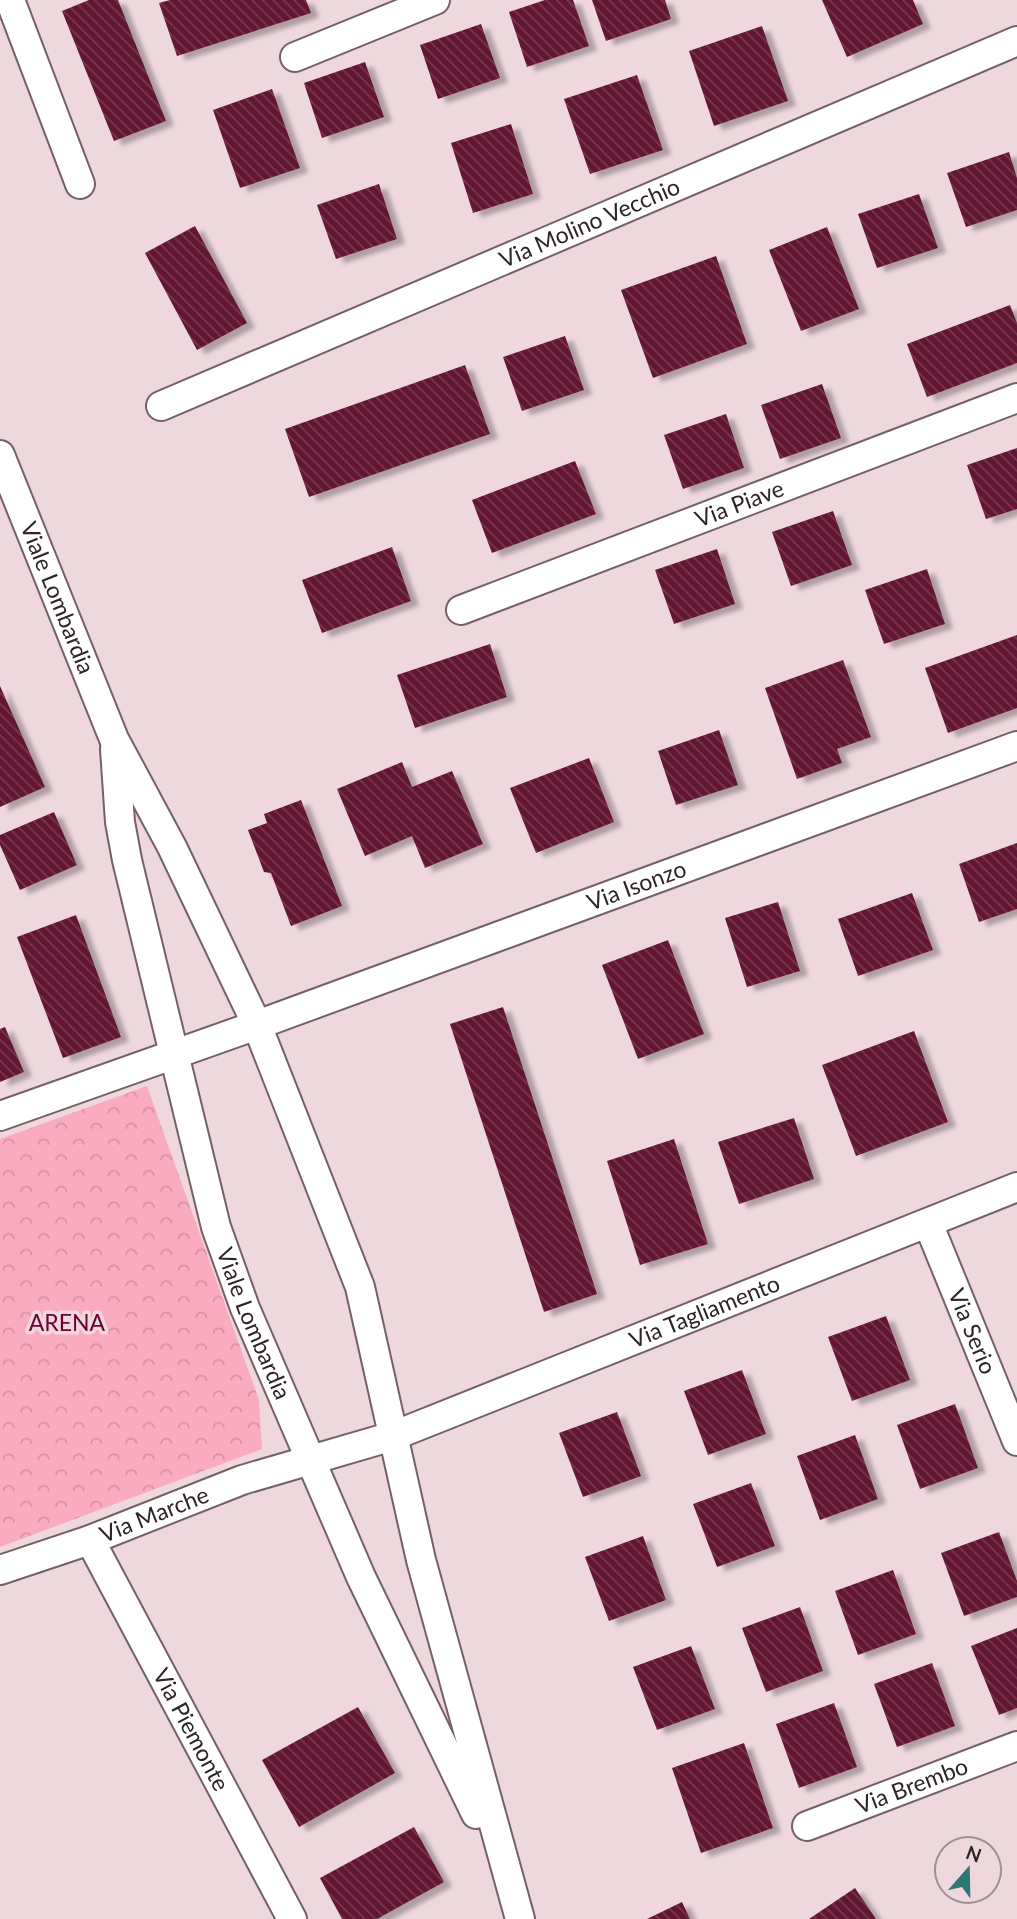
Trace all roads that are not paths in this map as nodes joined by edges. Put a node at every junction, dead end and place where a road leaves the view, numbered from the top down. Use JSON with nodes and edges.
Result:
{"nodes":[{"id":1,"x":10,"y":0,"type":"edge"},
{"id":2,"x":435,"y":0,"type":"edge"},
{"id":3,"x":1017,"y":41,"type":"edge"},
{"id":4,"x":295,"y":57,"type":"dead end"},
{"id":5,"x":80,"y":184,"type":"dead end"},
{"id":6,"x":1017,"y":398,"type":"edge"},
{"id":7,"x":161,"y":406,"type":"dead end"},
{"id":8,"x":0,"y":455,"type":"edge"},
{"id":9,"x":461,"y":610,"type":"dead end"},
{"id":10,"x":114,"y":739,"type":"junction"},
{"id":11,"x":1017,"y":746,"type":"edge"},
{"id":12,"x":257,"y":1025,"type":"junction"},
{"id":13,"x":173,"y":1055,"type":"junction"},
{"id":14,"x":0,"y":1116,"type":"edge"},
{"id":15,"x":1017,"y":1187,"type":"edge"},
{"id":16,"x":928,"y":1223,"type":"junction"},
{"id":17,"x":393,"y":1436,"type":"junction"},
{"id":18,"x":1017,"y":1441,"type":"edge"},
{"id":19,"x":311,"y":1460,"type":"junction"},
{"id":20,"x":90,"y":1540,"type":"junction"},
{"id":21,"x":0,"y":1570,"type":"edge"},
{"id":22,"x":1017,"y":1746,"type":"edge"},
{"id":23,"x":807,"y":1826,"type":"dead end"},
{"id":24,"x":505,"y":1873,"type":"junction"},
{"id":25,"x":292,"y":1919,"type":"edge"},
{"id":26,"x":520,"y":1919,"type":"edge"}],
"edges":[{"from":1,"to":5,"type":"street"},
{"from":2,"to":4,"type":"street"},
{"from":3,"to":7,"type":"street","name":"Via Molino Vecchio"},
{"from":6,"to":9,"type":"street","name":"Via Piave"},
{"from":8,"to":10,"type":"street","name":"Viale Lombardia"},
{"from":10,"to":12,"type":"street","name":"Viale Lombardia"},
{"from":10,"to":13,"type":"street","name":"Viale Lombardia"},
{"from":11,"to":12,"type":"street","name":"Via Isonzo"},
{"from":12,"to":13,"type":"street"},
{"from":12,"to":17,"type":"street","name":"Viale Lombardia"},
{"from":13,"to":14,"type":"street"},
{"from":13,"to":19,"type":"street","name":"Viale Lombardia"},
{"from":15,"to":16,"type":"street","name":"Via Tagliamento"},
{"from":16,"to":17,"type":"street","name":"Via Tagliamento"},
{"from":16,"to":18,"type":"street","name":"Via Serio"},
{"from":17,"to":19,"type":"street","name":"Via Tagliamento"},
{"from":17,"to":24,"type":"street","name":"Viale Lombardia"},
{"from":19,"to":20,"type":"street","name":"Via Marche"},
{"from":19,"to":24,"type":"street","name":"Viale Lombardia"},
{"from":20,"to":21,"type":"street","name":"Via Marche"},
{"from":20,"to":25,"type":"street","name":"Via Piemonte"},
{"from":22,"to":23,"type":"street","name":"Via Brembo"},
{"from":24,"to":26,"type":"street","name":"Viale Lombardia"}]}
